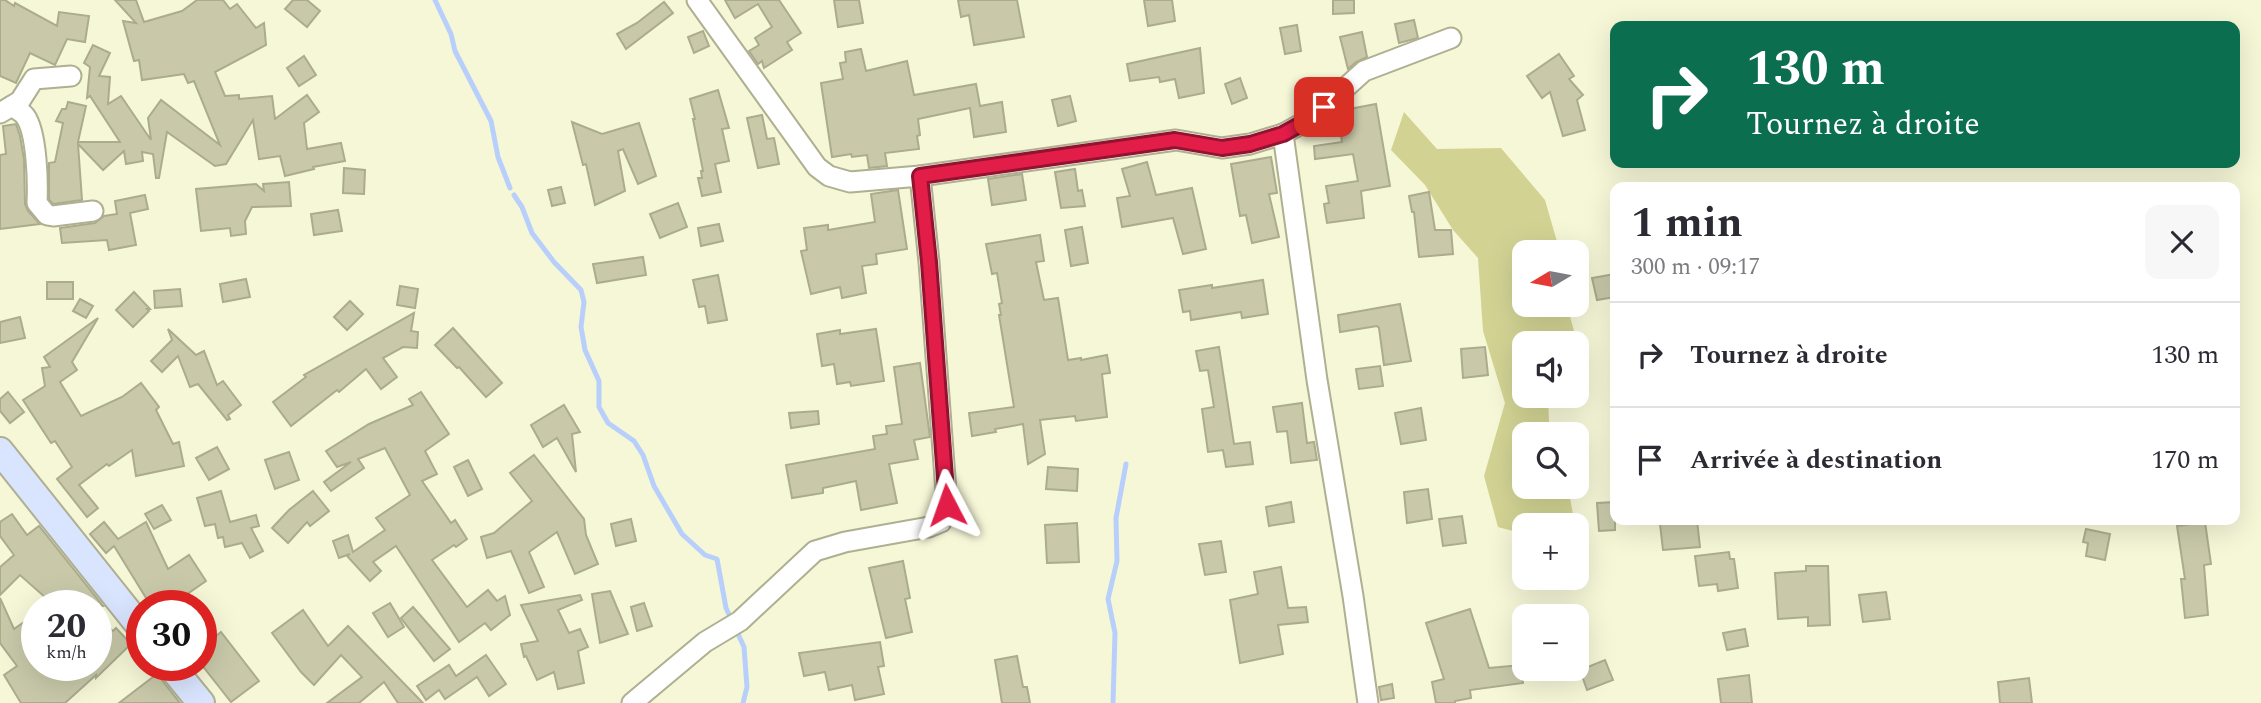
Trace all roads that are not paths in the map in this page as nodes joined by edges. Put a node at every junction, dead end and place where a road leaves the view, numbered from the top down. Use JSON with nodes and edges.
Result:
{"nodes":[{"id":1,"x":697,"y":0,"type":"edge"},
{"id":2,"x":1451,"y":38,"type":"dead end"},
{"id":3,"x":71,"y":76,"type":"dead end"},
{"id":4,"x":6,"y":109,"type":"edge"},
{"id":5,"x":1283,"y":134,"type":"junction"},
{"id":6,"x":920,"y":176,"type":"junction"},
{"id":7,"x":93,"y":211,"type":"dead end"},
{"id":8,"x":0,"y":451,"type":"edge"},
{"id":9,"x":126,"y":609,"type":"edge"},
{"id":10,"x":183,"y":681,"type":"edge"},
{"id":11,"x":201,"y":703,"type":"edge"},
{"id":12,"x":632,"y":703,"type":"edge"},
{"id":13,"x":1368,"y":703,"type":"edge"}],
"edges":[{"from":1,"to":6,"type":"street"},
{"from":2,"to":5,"type":"street"},
{"from":3,"to":4,"type":"street"},
{"from":4,"to":7,"type":"street"},
{"from":5,"to":6,"type":"street"},
{"from":5,"to":13,"type":"street"},
{"from":6,"to":12,"type":"street"},
{"from":8,"to":9,"type":"main road"},
{"from":10,"to":11,"type":"main road"}]}
